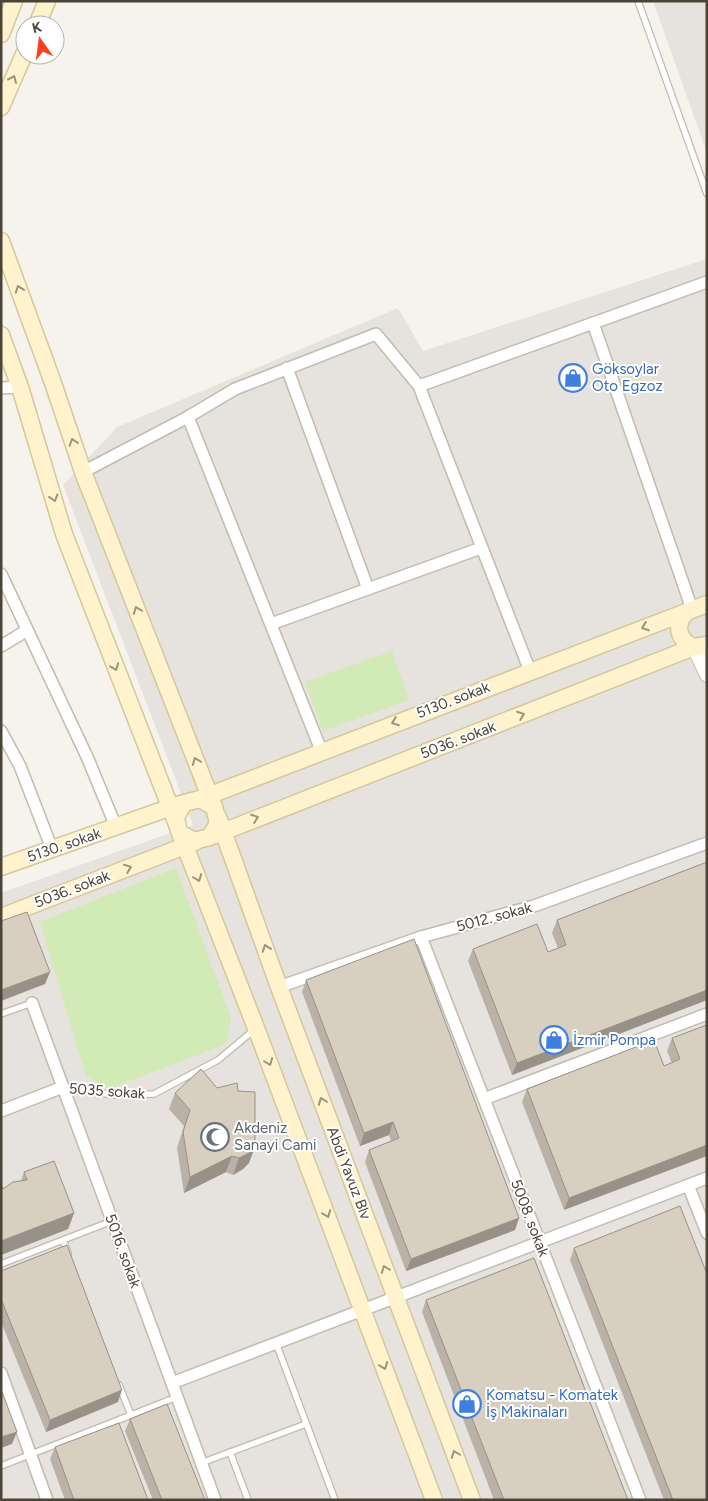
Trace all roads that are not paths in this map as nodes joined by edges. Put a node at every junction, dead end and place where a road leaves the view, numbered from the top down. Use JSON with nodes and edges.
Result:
{"nodes":[{"id":1,"x":14,"y":1,"type":"edge"},
{"id":2,"x":47,"y":1,"type":"edge"},
{"id":3,"x":638,"y":1,"type":"edge"},
{"id":4,"x":41,"y":15,"type":"edge"},
{"id":5,"x":1,"y":34,"type":"edge"},
{"id":6,"x":19,"y":65,"type":"edge"},
{"id":7,"x":1,"y":107,"type":"edge"},
{"id":8,"x":707,"y":194,"type":"edge"},
{"id":9,"x":1,"y":241,"type":"edge"},
{"id":10,"x":707,"y":282,"type":"edge"},
{"id":11,"x":593,"y":323,"type":"junction"},
{"id":12,"x":1,"y":335,"type":"edge"},
{"id":13,"x":287,"y":368,"type":"junction"},
{"id":14,"x":419,"y":386,"type":"junction"},
{"id":15,"x":20,"y":387,"type":"junction"},
{"id":16,"x":1,"y":388,"type":"edge"},
{"id":17,"x":188,"y":416,"type":"junction"},
{"id":18,"x":83,"y":472,"type":"junction"},
{"id":19,"x":481,"y":548,"type":"junction"},
{"id":20,"x":1,"y":574,"type":"edge"},
{"id":21,"x":368,"y":589,"type":"junction"},
{"id":22,"x":702,"y":608,"type":"edge"},
{"id":23,"x":271,"y":624,"type":"junction"},
{"id":24,"x":26,"y":630,"type":"junction"},
{"id":25,"x":1,"y":646,"type":"edge"},
{"id":26,"x":700,"y":646,"type":"edge"},
{"id":27,"x":530,"y":671,"type":"junction"},
{"id":28,"x":707,"y":675,"type":"edge"},
{"id":29,"x":1,"y":731,"type":"edge"},
{"id":30,"x":321,"y":750,"type":"junction"},
{"id":31,"x":198,"y":820,"type":"junction"},
{"id":32,"x":116,"y":827,"type":"junction"},
{"id":33,"x":707,"y":843,"type":"edge"},
{"id":34,"x":52,"y":849,"type":"junction"},
{"id":35,"x":1,"y":867,"type":"edge"},
{"id":36,"x":1,"y":917,"type":"edge"},
{"id":37,"x":421,"y":937,"type":"junction"},
{"id":38,"x":280,"y":987,"type":"junction"},
{"id":39,"x":32,"y":1003,"type":"joint"},
{"id":40,"x":1,"y":1014,"type":"edge"},
{"id":41,"x":707,"y":1014,"type":"edge"},
{"id":42,"x":256,"y":1028,"type":"junction"},
{"id":43,"x":63,"y":1087,"type":"junction"},
{"id":44,"x":484,"y":1099,"type":"junction"},
{"id":45,"x":1,"y":1111,"type":"edge"},
{"id":46,"x":707,"y":1178,"type":"edge"},
{"id":47,"x":688,"y":1185,"type":"junction"},
{"id":48,"x":112,"y":1221,"type":"junction"},
{"id":49,"x":707,"y":1233,"type":"edge"},
{"id":50,"x":63,"y":1240,"type":"junction"},
{"id":51,"x":540,"y":1242,"type":"junction"},
{"id":52,"x":70,"y":1259,"type":"edge"},
{"id":53,"x":1,"y":1264,"type":"edge"},
{"id":54,"x":396,"y":1296,"type":"junction"},
{"id":55,"x":362,"y":1309,"type":"junction"},
{"id":56,"x":276,"y":1343,"type":"junction"},
{"id":57,"x":1,"y":1373,"type":"edge"},
{"id":58,"x":117,"y":1378,"type":"edge"},
{"id":59,"x":172,"y":1383,"type":"junction"},
{"id":60,"x":177,"y":1397,"type":"junction"},
{"id":61,"x":131,"y":1415,"type":"junction"},
{"id":62,"x":115,"y":1421,"type":"junction"},
{"id":63,"x":306,"y":1424,"type":"junction"},
{"id":64,"x":118,"y":1430,"type":"edge"},
{"id":65,"x":230,"y":1452,"type":"junction"},
{"id":66,"x":31,"y":1455,"type":"junction"},
{"id":67,"x":201,"y":1463,"type":"junction"},
{"id":68,"x":1,"y":1466,"type":"edge"},
{"id":69,"x":47,"y":1500,"type":"edge"},
{"id":70,"x":214,"y":1500,"type":"edge"},
{"id":71,"x":248,"y":1500,"type":"edge"},
{"id":72,"x":335,"y":1500,"type":"edge"},
{"id":73,"x":434,"y":1500,"type":"edge"},
{"id":74,"x":472,"y":1500,"type":"edge"},
{"id":75,"x":640,"y":1500,"type":"edge"}],
"edges":[{"from":1,"to":5,"type":"main road"},
{"from":2,"to":4,"type":"main road"},
{"from":3,"to":8,"type":"lane"},
{"from":7,"to":6,"type":"main road","one_way":true},
{"from":18,"to":9,"type":"main road","one_way":true},
{"from":10,"to":11,"type":"street"},
{"from":11,"to":14,"type":"street"},
{"from":11,"to":22,"type":"street"},
{"from":12,"to":15,"type":"main road"},
{"from":13,"to":14,"type":"street"},
{"from":13,"to":17,"type":"street"},
{"from":13,"to":21,"type":"street"},
{"from":14,"to":19,"type":"street"},
{"from":15,"to":16,"type":"street"},
{"from":15,"to":31,"type":"main road","one_way":true},
{"from":17,"to":18,"type":"street"},
{"from":17,"to":23,"type":"street"},
{"from":31,"to":18,"type":"main road","one_way":true},
{"from":19,"to":21,"type":"street"},
{"from":19,"to":27,"type":"street"},
{"from":20,"to":24,"type":"street"},
{"from":21,"to":23,"type":"street"},
{"from":22,"to":26,"type":"main road"},
{"from":22,"to":27,"type":"main road","name":"5130. sokak","one_way":true},
{"from":23,"to":30,"type":"street"},
{"from":24,"to":25,"type":"street"},
{"from":24,"to":32,"type":"street"},
{"from":26,"to":28,"type":"street"},
{"from":31,"to":26,"type":"main road","name":"5036. sokak","one_way":true},
{"from":27,"to":30,"type":"main road","name":"5130. sokak","one_way":true},
{"from":29,"to":34,"type":"street"},
{"from":30,"to":31,"type":"main road","name":"5130. sokak"},
{"from":31,"to":32,"type":"main road","name":"5130. sokak"},
{"from":36,"to":31,"type":"main road","name":"5036. sokak","one_way":true},
{"from":38,"to":31,"type":"main road","name":"Abdi Yavuz Blv","one_way":true},
{"from":31,"to":42,"type":"main road","one_way":true},
{"from":32,"to":34,"type":"main road","name":"5130. sokak"},
{"from":33,"to":37,"type":"street","name":"5012. sokak"},
{"from":34,"to":35,"type":"main road","name":"5130. sokak"},
{"from":37,"to":38,"type":"street","name":"5012. sokak"},
{"from":37,"to":44,"type":"street","name":"5008. sokak"},
{"from":54,"to":38,"type":"main road","name":"Abdi Yavuz Blv","one_way":true},
{"from":39,"to":40,"type":"lane"},
{"from":39,"to":43,"type":"street","name":"5016. sokak"},
{"from":41,"to":44,"type":"street"},
{"from":42,"to":43,"type":"lane","name":"5035 sokak"},
{"from":42,"to":55,"type":"main road","one_way":true},
{"from":43,"to":45,"type":"street","name":"5035 sokak"},
{"from":43,"to":48,"type":"street","name":"5016. sokak"},
{"from":44,"to":51,"type":"street","name":"5008. sokak"},
{"from":46,"to":47,"type":"street"},
{"from":47,"to":49,"type":"street"},
{"from":47,"to":51,"type":"street"},
{"from":48,"to":50,"type":"lane"},
{"from":48,"to":59,"type":"street","name":"5016. sokak"},
{"from":50,"to":52,"type":"lane"},
{"from":50,"to":53,"type":"lane"},
{"from":51,"to":54,"type":"street"},
{"from":51,"to":75,"type":"street","name":"5008. sokak"},
{"from":54,"to":55,"type":"street"},
{"from":74,"to":54,"type":"main road","name":"Abdi Yavuz Blv","one_way":true},
{"from":55,"to":56,"type":"street"},
{"from":55,"to":73,"type":"main road","one_way":true},
{"from":56,"to":59,"type":"street"},
{"from":56,"to":63,"type":"lane"},
{"from":57,"to":66,"type":"street"},
{"from":58,"to":61,"type":"lane"},
{"from":59,"to":60,"type":"street","name":"5016. sokak"},
{"from":60,"to":61,"type":"lane"},
{"from":60,"to":67,"type":"street","name":"5016. sokak"},
{"from":61,"to":62,"type":"lane"},
{"from":62,"to":64,"type":"lane"},
{"from":62,"to":66,"type":"lane"},
{"from":63,"to":65,"type":"lane"},
{"from":63,"to":72,"type":"lane"},
{"from":65,"to":67,"type":"lane"},
{"from":65,"to":71,"type":"lane"},
{"from":66,"to":68,"type":"lane"},
{"from":66,"to":69,"type":"street"},
{"from":67,"to":70,"type":"street","name":"5016. sokak"}]}
